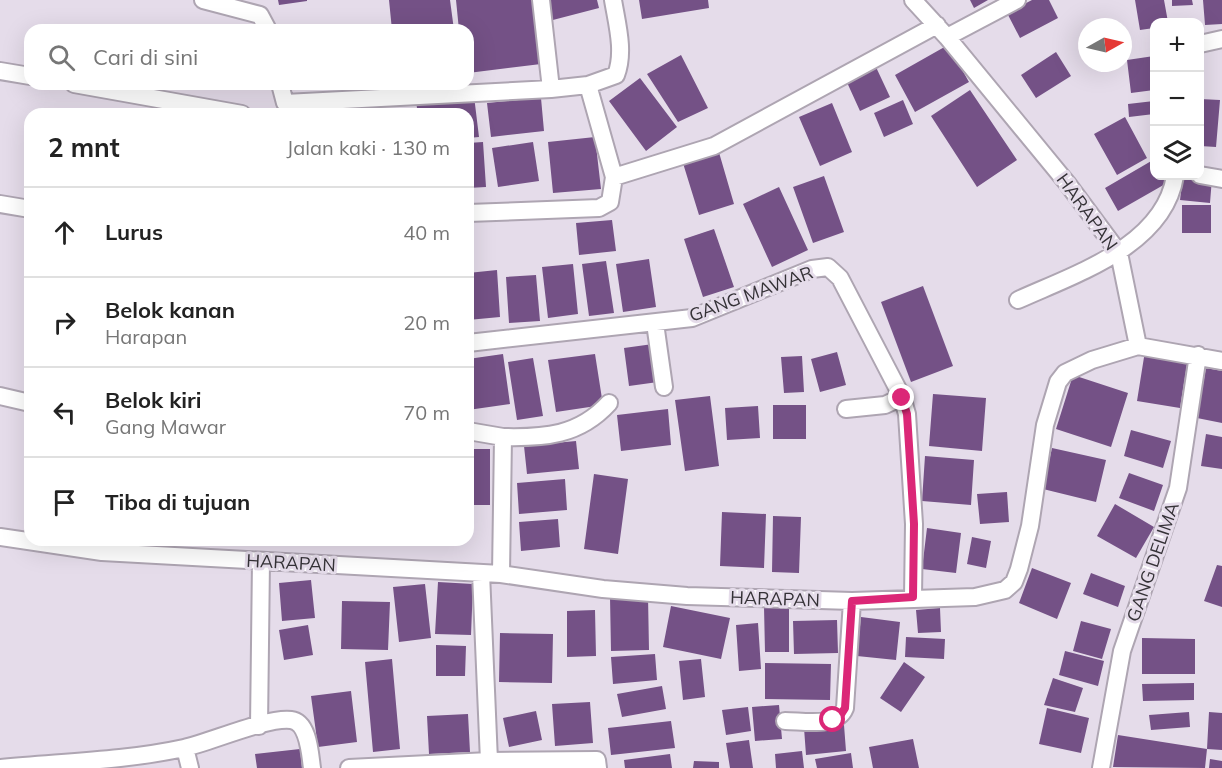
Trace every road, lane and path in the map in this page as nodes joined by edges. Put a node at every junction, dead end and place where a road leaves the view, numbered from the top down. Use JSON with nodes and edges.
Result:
{"nodes":[{"id":1,"x":203,"y":0,"type":"edge"},
{"id":2,"x":541,"y":0,"type":"edge"},
{"id":3,"x":613,"y":0,"type":"edge"},
{"id":4,"x":913,"y":0,"type":"edge"},
{"id":5,"x":1017,"y":0,"type":"edge"},
{"id":6,"x":265,"y":24,"type":"edge"},
{"id":7,"x":942,"y":31,"type":"junction"},
{"id":8,"x":1222,"y":39,"type":"edge"},
{"id":9,"x":1204,"y":43,"type":"edge"},
{"id":10,"x":0,"y":71,"type":"edge"},
{"id":11,"x":24,"y":75,"type":"edge"},
{"id":12,"x":588,"y":85,"type":"junction"},
{"id":13,"x":551,"y":89,"type":"junction"},
{"id":14,"x":107,"y":90,"type":"edge"},
{"id":15,"x":281,"y":90,"type":"edge"},
{"id":16,"x":206,"y":108,"type":"edge"},
{"id":17,"x":284,"y":108,"type":"edge"},
{"id":18,"x":297,"y":108,"type":"edge"},
{"id":19,"x":1204,"y":176,"type":"edge"},
{"id":20,"x":614,"y":177,"type":"junction"},
{"id":21,"x":1222,"y":178,"type":"edge"},
{"id":22,"x":1174,"y":180,"type":"edge"},
{"id":23,"x":0,"y":204,"type":"edge"},
{"id":24,"x":24,"y":208,"type":"edge"},
{"id":25,"x":474,"y":213,"type":"edge"},
{"id":26,"x":1119,"y":253,"type":"junction"},
{"id":27,"x":1018,"y":300,"type":"dead end"},
{"id":28,"x":655,"y":323,"type":"junction"},
{"id":29,"x":474,"y":342,"type":"edge"},
{"id":30,"x":1138,"y":346,"type":"junction"},
{"id":31,"x":1198,"y":355,"type":"junction"},
{"id":32,"x":1222,"y":361,"type":"edge"},
{"id":33,"x":664,"y":387,"type":"dead end"},
{"id":34,"x":0,"y":396,"type":"edge"},
{"id":35,"x":902,"y":398,"type":"junction"},
{"id":36,"x":24,"y":402,"type":"edge"},
{"id":37,"x":609,"y":403,"type":"dead end"},
{"id":38,"x":846,"y":409,"type":"dead end"},
{"id":39,"x":474,"y":432,"type":"edge"},
{"id":40,"x":502,"y":437,"type":"junction"},
{"id":41,"x":0,"y":537,"type":"edge"},
{"id":42,"x":24,"y":540,"type":"edge"},
{"id":43,"x":67,"y":546,"type":"edge"},
{"id":44,"x":261,"y":561,"type":"junction"},
{"id":45,"x":481,"y":573,"type":"junction"},
{"id":46,"x":501,"y":574,"type":"junction"},
{"id":47,"x":913,"y":597,"type":"junction"},
{"id":48,"x":852,"y":601,"type":"junction"},
{"id":49,"x":785,"y":722,"type":"dead end"},
{"id":50,"x":259,"y":726,"type":"junction"},
{"id":51,"x":185,"y":748,"type":"junction"},
{"id":52,"x":489,"y":761,"type":"junction"},
{"id":53,"x":97,"y":765,"type":"edge"},
{"id":54,"x":1,"y":768,"type":"edge"},
{"id":55,"x":190,"y":768,"type":"edge"},
{"id":56,"x":312,"y":768,"type":"edge"},
{"id":57,"x":349,"y":768,"type":"edge"},
{"id":58,"x":598,"y":768,"type":"edge"},
{"id":59,"x":1101,"y":768,"type":"edge"}],
"edges":[{"from":1,"to":6,"type":"street"},
{"from":2,"to":13,"type":"street"},
{"from":3,"to":12,"type":"street"},
{"from":4,"to":7,"type":"street","name":"HARAPAN"},
{"from":5,"to":7,"type":"street"},
{"from":7,"to":20,"type":"street"},
{"from":7,"to":26,"type":"street","name":"HARAPAN"},
{"from":8,"to":9,"type":"street"},
{"from":10,"to":11,"type":"street"},
{"from":12,"to":13,"type":"street"},
{"from":12,"to":20,"type":"street"},
{"from":13,"to":18,"type":"street"},
{"from":14,"to":16,"type":"street"},
{"from":15,"to":17,"type":"street"},
{"from":19,"to":21,"type":"street"},
{"from":20,"to":25,"type":"street"},
{"from":22,"to":26,"type":"street"},
{"from":23,"to":24,"type":"street"},
{"from":26,"to":27,"type":"street"},
{"from":26,"to":30,"type":"street","name":"HARAPAN"},
{"from":28,"to":29,"type":"street","name":"GANG MAWAR"},
{"from":28,"to":33,"type":"street"},
{"from":28,"to":35,"type":"street","name":"GANG MAWAR"},
{"from":30,"to":31,"type":"street"},
{"from":30,"to":47,"type":"street","name":"HARAPAN"},
{"from":31,"to":32,"type":"street"},
{"from":31,"to":59,"type":"street","name":"GANG DELIMA"},
{"from":34,"to":36,"type":"street"},
{"from":35,"to":38,"type":"street"},
{"from":35,"to":47,"type":"street","name":"GANG MAWAR"},
{"from":37,"to":40,"type":"street"},
{"from":39,"to":40,"type":"street"},
{"from":40,"to":46,"type":"street"},
{"from":41,"to":42,"type":"street","name":"HARAPAN"},
{"from":43,"to":44,"type":"street","name":"HARAPAN"},
{"from":44,"to":45,"type":"street","name":"HARAPAN"},
{"from":44,"to":50,"type":"street"},
{"from":45,"to":46,"type":"street","name":"HARAPAN"},
{"from":45,"to":52,"type":"street"},
{"from":46,"to":48,"type":"street","name":"HARAPAN"},
{"from":47,"to":48,"type":"street","name":"HARAPAN"},
{"from":48,"to":49,"type":"street"},
{"from":50,"to":51,"type":"street"},
{"from":50,"to":56,"type":"street"},
{"from":51,"to":53,"type":"street"},
{"from":51,"to":55,"type":"street"},
{"from":52,"to":57,"type":"street"},
{"from":52,"to":58,"type":"street"},
{"from":53,"to":54,"type":"street"}]}
